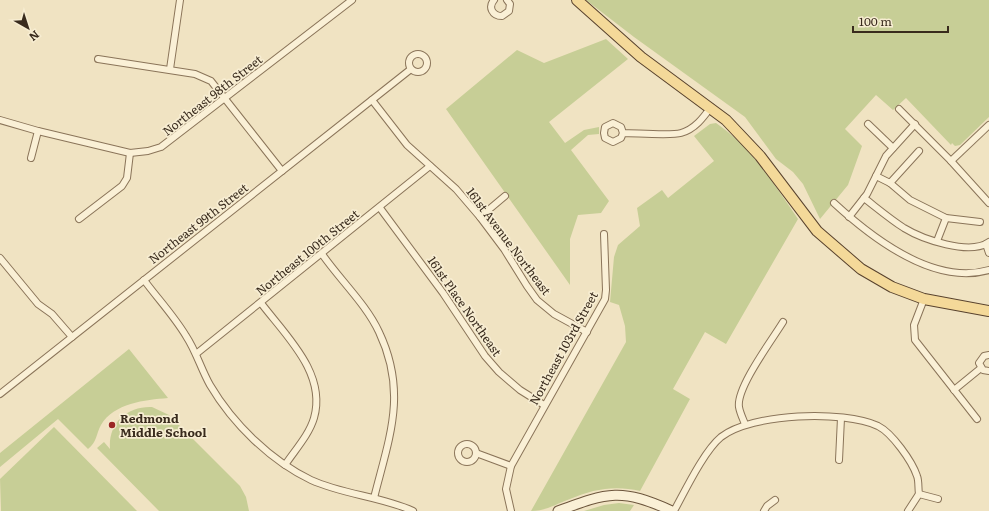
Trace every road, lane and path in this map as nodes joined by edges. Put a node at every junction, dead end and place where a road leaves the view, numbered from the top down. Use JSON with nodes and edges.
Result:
{"nodes":[{"id":1,"x":180,"y":0,"type":"edge"},
{"id":2,"x":352,"y":0,"type":"edge"},
{"id":3,"x":507,"y":0,"type":"edge"},
{"id":4,"x":577,"y":0,"type":"edge"},
{"id":5,"x":492,"y":1,"type":"edge"},
{"id":6,"x":98,"y":59,"type":"dead end"},
{"id":7,"x":170,"y":69,"type":"junction"},
{"id":8,"x":411,"y":69,"type":"dead end"},
{"id":9,"x":226,"y":99,"type":"junction"},
{"id":10,"x":372,"y":100,"type":"junction"},
{"id":11,"x":711,"y":107,"type":"junction"},
{"id":12,"x":899,"y":109,"type":"dead end"},
{"id":13,"x":0,"y":120,"type":"edge"},
{"id":14,"x":868,"y":124,"type":"dead end"},
{"id":15,"x":915,"y":124,"type":"junction"},
{"id":16,"x":989,"y":125,"type":"edge"},
{"id":17,"x":38,"y":131,"type":"junction"},
{"id":18,"x":623,"y":132,"type":"dead end"},
{"id":19,"x":893,"y":148,"type":"junction"},
{"id":20,"x":919,"y":151,"type":"dead end"},
{"id":21,"x":130,"y":153,"type":"junction"},
{"id":22,"x":31,"y":158,"type":"dead end"},
{"id":23,"x":951,"y":161,"type":"junction"},
{"id":24,"x":430,"y":166,"type":"junction"},
{"id":25,"x":282,"y":171,"type":"junction"},
{"id":26,"x":876,"y":176,"type":"junction"},
{"id":27,"x":890,"y":183,"type":"junction"},
{"id":28,"x":505,"y":196,"type":"dead end"},
{"id":29,"x":864,"y":198,"type":"junction"},
{"id":30,"x":834,"y":203,"type":"dead end"},
{"id":31,"x":989,"y":203,"type":"edge"},
{"id":32,"x":380,"y":208,"type":"junction"},
{"id":33,"x":480,"y":217,"type":"junction"},
{"id":34,"x":849,"y":217,"type":"junction"},
{"id":35,"x":946,"y":218,"type":"junction"},
{"id":36,"x":79,"y":219,"type":"dead end"},
{"id":37,"x":980,"y":222,"type":"dead end"},
{"id":38,"x":604,"y":234,"type":"dead end"},
{"id":39,"x":937,"y":242,"type":"junction"},
{"id":40,"x":988,"y":243,"type":"edge"},
{"id":41,"x":989,"y":253,"type":"edge"},
{"id":42,"x":322,"y":254,"type":"junction"},
{"id":43,"x":0,"y":258,"type":"edge"},
{"id":44,"x":989,"y":270,"type":"edge"},
{"id":45,"x":144,"y":280,"type":"junction"},
{"id":46,"x":924,"y":299,"type":"junction"},
{"id":47,"x":261,"y":303,"type":"junction"},
{"id":48,"x":989,"y":311,"type":"edge"},
{"id":49,"x":782,"y":322,"type":"dead end"},
{"id":50,"x":587,"y":332,"type":"junction"},
{"id":51,"x":72,"y":337,"type":"junction"},
{"id":52,"x":196,"y":354,"type":"junction"},
{"id":53,"x":989,"y":355,"type":"edge"},
{"id":54,"x":981,"y":368,"type":"junction"},
{"id":55,"x":989,"y":371,"type":"edge"},
{"id":56,"x":954,"y":390,"type":"junction"},
{"id":57,"x":0,"y":394,"type":"edge"},
{"id":58,"x":544,"y":405,"type":"junction"},
{"id":59,"x":841,"y":418,"type":"junction"},
{"id":60,"x":978,"y":419,"type":"dead end"},
{"id":61,"x":746,"y":424,"type":"junction"},
{"id":62,"x":476,"y":453,"type":"dead end"},
{"id":63,"x":839,"y":460,"type":"dead end"},
{"id":64,"x":285,"y":465,"type":"junction"},
{"id":65,"x":511,"y":466,"type":"junction"},
{"id":66,"x":919,"y":494,"type":"junction"},
{"id":67,"x":374,"y":498,"type":"junction"},
{"id":68,"x":938,"y":499,"type":"dead end"},
{"id":69,"x":776,"y":500,"type":"dead end"},
{"id":70,"x":413,"y":511,"type":"edge"},
{"id":71,"x":511,"y":511,"type":"edge"},
{"id":72,"x":558,"y":511,"type":"edge"},
{"id":73,"x":673,"y":511,"type":"edge"},
{"id":74,"x":764,"y":511,"type":"edge"},
{"id":75,"x":908,"y":511,"type":"edge"}],
"edges":[{"from":1,"to":7,"type":"street"},
{"from":2,"to":9,"type":"street","name":"Northeast 98th Street"},
{"from":3,"to":5,"type":"street"},
{"from":4,"to":11,"type":"main road"},
{"from":6,"to":7,"type":"street"},
{"from":7,"to":9,"type":"street"},
{"from":8,"to":10,"type":"street","name":"Northeast 99th Street"},
{"from":9,"to":21,"type":"street","name":"Northeast 98th Street"},
{"from":9,"to":25,"type":"street"},
{"from":10,"to":24,"type":"street","name":"161st Avenue Northeast"},
{"from":10,"to":25,"type":"street","name":"Northeast 99th Street"},
{"from":11,"to":18,"type":"street"},
{"from":11,"to":46,"type":"main road"},
{"from":12,"to":15,"type":"street"},
{"from":13,"to":17,"type":"street"},
{"from":14,"to":19,"type":"street"},
{"from":15,"to":19,"type":"street"},
{"from":15,"to":23,"type":"street"},
{"from":16,"to":23,"type":"street"},
{"from":17,"to":21,"type":"street"},
{"from":17,"to":22,"type":"street"},
{"from":19,"to":26,"type":"street"},
{"from":20,"to":27,"type":"street"},
{"from":21,"to":36,"type":"street"},
{"from":23,"to":31,"type":"street"},
{"from":24,"to":32,"type":"street","name":"Northeast 100th Street"},
{"from":24,"to":33,"type":"street","name":"161st Avenue Northeast"},
{"from":25,"to":45,"type":"street","name":"Northeast 99th Street"},
{"from":26,"to":27,"type":"street"},
{"from":26,"to":29,"type":"street"},
{"from":27,"to":35,"type":"street"},
{"from":28,"to":33,"type":"street"},
{"from":29,"to":34,"type":"street"},
{"from":29,"to":39,"type":"street"},
{"from":30,"to":34,"type":"street"},
{"from":32,"to":42,"type":"street","name":"Northeast 100th Street"},
{"from":32,"to":58,"type":"street","name":"161st Place Northeast"},
{"from":33,"to":50,"type":"street","name":"161st Avenue Northeast"},
{"from":34,"to":44,"type":"street"},
{"from":35,"to":37,"type":"street"},
{"from":35,"to":39,"type":"street"},
{"from":38,"to":50,"type":"street","name":"Northeast 103rd Street"},
{"from":39,"to":40,"type":"street"},
{"from":40,"to":41,"type":"street"},
{"from":42,"to":47,"type":"street","name":"Northeast 100th Street"},
{"from":42,"to":67,"type":"street"},
{"from":43,"to":51,"type":"street"},
{"from":45,"to":51,"type":"street","name":"Northeast 99th Street"},
{"from":45,"to":52,"type":"street"},
{"from":46,"to":48,"type":"main road"},
{"from":46,"to":56,"type":"street"},
{"from":47,"to":52,"type":"street","name":"Northeast 100th Street"},
{"from":47,"to":64,"type":"street"},
{"from":49,"to":61,"type":"street"},
{"from":50,"to":58,"type":"street","name":"Northeast 103rd Street"},
{"from":51,"to":57,"type":"street","name":"Northeast 99th Street"},
{"from":52,"to":64,"type":"street"},
{"from":53,"to":54,"type":"street"},
{"from":54,"to":55,"type":"street"},
{"from":54,"to":56,"type":"street"},
{"from":56,"to":60,"type":"street"},
{"from":58,"to":65,"type":"street","name":"Northeast 103rd Street"},
{"from":59,"to":61,"type":"street"},
{"from":59,"to":63,"type":"street"},
{"from":59,"to":66,"type":"street"},
{"from":61,"to":73,"type":"street"},
{"from":62,"to":65,"type":"street"},
{"from":64,"to":67,"type":"street"},
{"from":65,"to":71,"type":"street","name":"Northeast 103rd Street"},
{"from":66,"to":68,"type":"street"},
{"from":66,"to":75,"type":"street"},
{"from":67,"to":70,"type":"street"},
{"from":69,"to":74,"type":"street"},
{"from":72,"to":73,"type":"street"}]}
